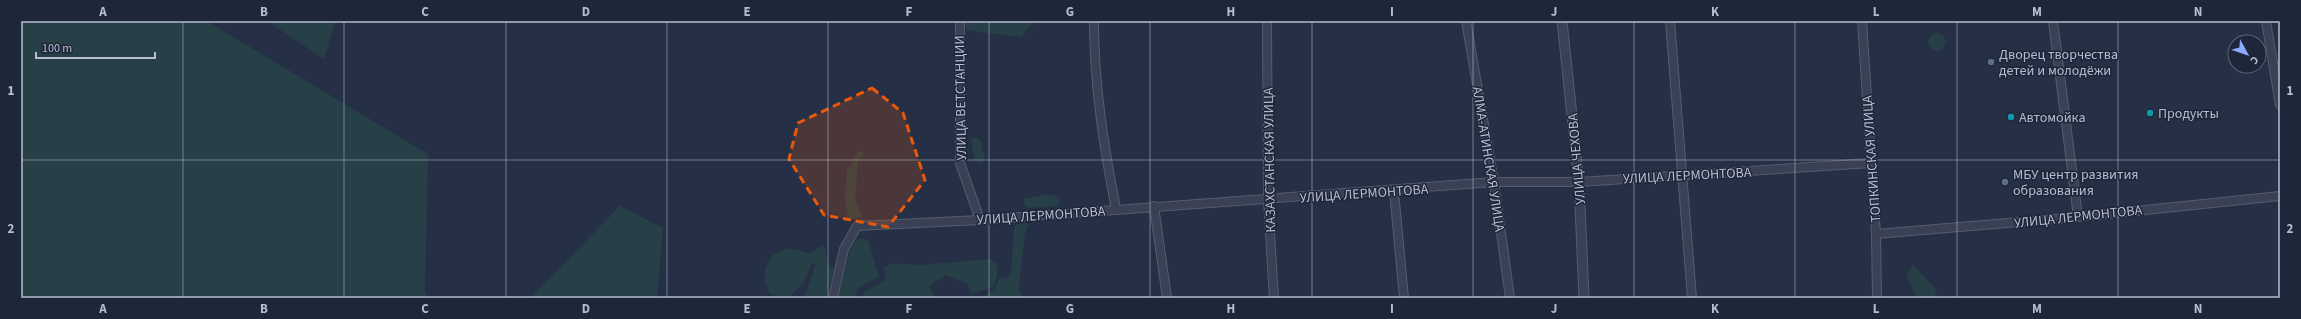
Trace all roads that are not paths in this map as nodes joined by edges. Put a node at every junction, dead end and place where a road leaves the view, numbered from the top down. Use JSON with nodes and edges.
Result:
{"nodes":[{"id":1,"x":960,"y":21,"type":"edge"},
{"id":2,"x":1094,"y":21,"type":"edge"},
{"id":3,"x":1267,"y":21,"type":"edge"},
{"id":4,"x":1466,"y":21,"type":"edge"},
{"id":5,"x":1562,"y":21,"type":"edge"},
{"id":6,"x":1670,"y":21,"type":"edge"},
{"id":7,"x":1862,"y":21,"type":"edge"},
{"id":8,"x":2053,"y":21,"type":"edge"},
{"id":9,"x":2266,"y":21,"type":"edge"},
{"id":10,"x":2280,"y":105,"type":"edge"},
{"id":11,"x":1871,"y":163,"type":"junction"},
{"id":12,"x":1681,"y":174,"type":"junction"},
{"id":13,"x":1494,"y":182,"type":"junction"},
{"id":14,"x":1579,"y":182,"type":"junction"},
{"id":15,"x":1394,"y":191,"type":"junction"},
{"id":16,"x":2280,"y":196,"type":"edge"},
{"id":17,"x":1268,"y":200,"type":"junction"},
{"id":18,"x":1154,"y":206,"type":"junction"},
{"id":19,"x":1116,"y":209,"type":"junction"},
{"id":20,"x":2078,"y":217,"type":"junction"},
{"id":21,"x":980,"y":220,"type":"junction"},
{"id":22,"x":1876,"y":234,"type":"junction"},
{"id":23,"x":833,"y":298,"type":"edge"},
{"id":24,"x":1167,"y":298,"type":"edge"},
{"id":25,"x":1274,"y":298,"type":"edge"},
{"id":26,"x":1404,"y":298,"type":"edge"},
{"id":27,"x":1510,"y":298,"type":"edge"},
{"id":28,"x":1584,"y":298,"type":"edge"},
{"id":29,"x":1692,"y":298,"type":"edge"},
{"id":30,"x":1877,"y":298,"type":"edge"}],
"edges":[{"from":1,"to":21,"type":"street","name":"УЛИЦА ВЕТСТАНЦИИ"},
{"from":2,"to":19,"type":"street"},
{"from":3,"to":17,"type":"street","name":"КАЗАХСТАНСКАЯ УЛИЦА"},
{"from":4,"to":13,"type":"street","name":"АЛМА-АТИНСКАЯ УЛИЦА"},
{"from":5,"to":14,"type":"street","name":"УЛИЦА ЧЕХОВА"},
{"from":6,"to":12,"type":"street"},
{"from":7,"to":11,"type":"street","name":"ТОПКИНСКАЯ УЛИЦА"},
{"from":8,"to":20,"type":"street"},
{"from":9,"to":10,"type":"street"},
{"from":11,"to":12,"type":"street","name":"УЛИЦА ЛЕРМОНТОВА"},
{"from":11,"to":22,"type":"street","name":"ТОПКИНСКАЯ УЛИЦА"},
{"from":12,"to":14,"type":"street","name":"УЛИЦА ЛЕРМОНТОВА"},
{"from":12,"to":29,"type":"street"},
{"from":13,"to":14,"type":"street","name":"УЛИЦА ЛЕРМОНТОВА"},
{"from":13,"to":15,"type":"street","name":"УЛИЦА ЛЕРМОНТОВА"},
{"from":13,"to":27,"type":"street","name":"АЛМА-АТИНСКАЯ УЛИЦА"},
{"from":14,"to":28,"type":"street","name":"УЛИЦА ЧЕХОВА"},
{"from":15,"to":17,"type":"street","name":"УЛИЦА ЛЕРМОНТОВА"},
{"from":15,"to":26,"type":"street"},
{"from":16,"to":20,"type":"street","name":"УЛИЦА ЛЕРМОНТОВА"},
{"from":17,"to":18,"type":"street","name":"УЛИЦА ЛЕРМОНТОВА"},
{"from":17,"to":25,"type":"street","name":"КАЗАХСТАНСКАЯ УЛИЦА"},
{"from":18,"to":19,"type":"street","name":"УЛИЦА ЛЕРМОНТОВА"},
{"from":18,"to":24,"type":"street"},
{"from":19,"to":21,"type":"street","name":"УЛИЦА ЛЕРМОНТОВА"},
{"from":20,"to":22,"type":"street","name":"УЛИЦА ЛЕРМОНТОВА"},
{"from":21,"to":23,"type":"street","name":"УЛИЦА ЛЕРМОНТОВА"},
{"from":22,"to":30,"type":"street","name":"ТОПКИНСКАЯ УЛИЦА"}]}
